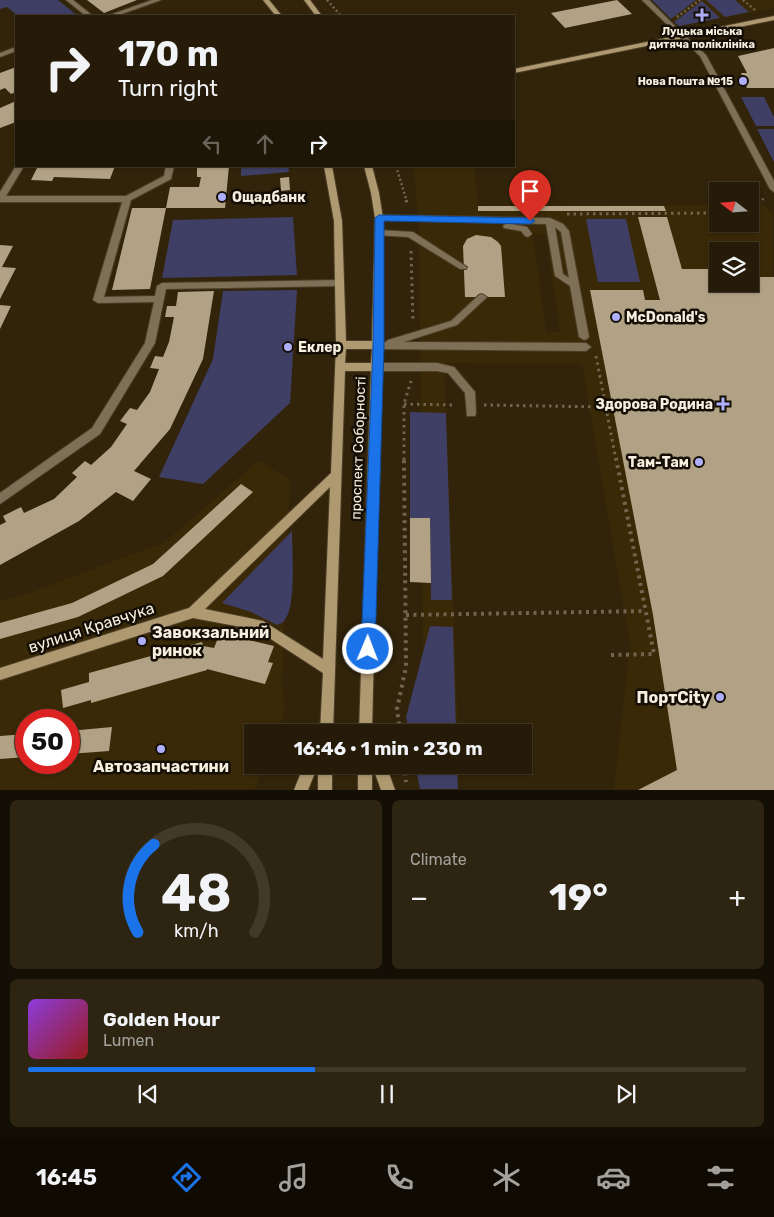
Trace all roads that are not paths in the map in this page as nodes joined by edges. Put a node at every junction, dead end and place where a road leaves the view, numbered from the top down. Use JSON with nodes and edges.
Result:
{"nodes":[{"id":1,"x":69,"y":0,"type":"edge"},
{"id":2,"x":158,"y":0,"type":"edge"},
{"id":3,"x":266,"y":0,"type":"edge"},
{"id":4,"x":307,"y":0,"type":"edge"},
{"id":5,"x":645,"y":0,"type":"edge"},
{"id":6,"x":89,"y":15,"type":"edge"},
{"id":7,"x":113,"y":15,"type":"edge"},
{"id":8,"x":278,"y":15,"type":"edge"},
{"id":9,"x":318,"y":15,"type":"edge"},
{"id":10,"x":774,"y":18,"type":"edge"},
{"id":11,"x":683,"y":37,"type":"junction"},
{"id":12,"x":15,"y":50,"type":"edge"},
{"id":13,"x":0,"y":55,"type":"edge"},
{"id":14,"x":515,"y":71,"type":"edge"},
{"id":15,"x":19,"y":167,"type":"edge"},
{"id":16,"x":170,"y":167,"type":"edge"},
{"id":17,"x":328,"y":167,"type":"edge"},
{"id":18,"x":368,"y":167,"type":"edge"},
{"id":19,"x":774,"y":189,"type":"edge"},
{"id":20,"x":1,"y":199,"type":"edge"},
{"id":21,"x":127,"y":199,"type":"junction"},
{"id":22,"x":550,"y":221,"type":"junction"},
{"id":23,"x":379,"y":225,"type":"junction"},
{"id":24,"x":528,"y":234,"type":"dead end"},
{"id":25,"x":463,"y":267,"type":"dead end"},
{"id":26,"x":340,"y":283,"type":"junction"},
{"id":27,"x":575,"y":285,"type":"junction"},
{"id":28,"x":482,"y":297,"type":"dead end"},
{"id":29,"x":159,"y":299,"type":"junction"},
{"id":30,"x":341,"y":345,"type":"junction"},
{"id":31,"x":378,"y":346,"type":"junction"},
{"id":32,"x":340,"y":367,"type":"junction"},
{"id":33,"x":377,"y":367,"type":"junction"},
{"id":34,"x":471,"y":409,"type":"road end"},
{"id":35,"x":336,"y":475,"type":"junction"},
{"id":36,"x":0,"y":499,"type":"edge"},
{"id":37,"x":193,"y":612,"type":"junction"},
{"id":38,"x":328,"y":669,"type":"junction"},
{"id":39,"x":0,"y":674,"type":"edge"},
{"id":40,"x":326,"y":724,"type":"edge"},
{"id":41,"x":367,"y":724,"type":"edge"},
{"id":42,"x":307,"y":774,"type":"edge"},
{"id":43,"x":325,"y":774,"type":"edge"},
{"id":44,"x":365,"y":774,"type":"edge"},
{"id":45,"x":382,"y":774,"type":"edge"},
{"id":46,"x":301,"y":790,"type":"edge"},
{"id":47,"x":324,"y":790,"type":"edge"},
{"id":48,"x":365,"y":790,"type":"edge"},
{"id":49,"x":388,"y":790,"type":"edge"}],
"edges":[{"from":1,"to":6,"type":"street"},
{"from":2,"to":7,"type":"street"},
{"from":3,"to":8,"type":"main road"},
{"from":4,"to":9,"type":"main road"},
{"from":5,"to":11,"type":"street"},
{"from":10,"to":11,"type":"main road"},
{"from":11,"to":14,"type":"main road"},
{"from":11,"to":19,"type":"street"},
{"from":12,"to":13,"type":"street"},
{"from":15,"to":20,"type":"street"},
{"from":16,"to":21,"type":"street"},
{"from":17,"to":26,"type":"main road","name":"проспект Соборності"},
{"from":18,"to":23,"type":"main road","name":"проспект Соборності"},
{"from":20,"to":21,"type":"street"},
{"from":21,"to":29,"type":"street"},
{"from":22,"to":23,"type":"street"},
{"from":22,"to":27,"type":"street"},
{"from":22,"to":27,"type":"street"},
{"from":23,"to":24,"type":"street"},
{"from":23,"to":25,"type":"street"},
{"from":23,"to":31,"type":"main road","name":"проспект Соборності"},
{"from":26,"to":29,"type":"street"},
{"from":26,"to":30,"type":"main road","name":"проспект Соборності"},
{"from":27,"to":31,"type":"street"},
{"from":28,"to":31,"type":"street"},
{"from":29,"to":36,"type":"street"},
{"from":30,"to":31,"type":"main road"},
{"from":30,"to":32,"type":"main road","name":"проспект Соборності"},
{"from":31,"to":33,"type":"main road","name":"проспект Соборності"},
{"from":32,"to":33,"type":"main road"},
{"from":32,"to":35,"type":"main road","name":"проспект Соборності"},
{"from":33,"to":34,"type":"street"},
{"from":33,"to":41,"type":"main road","name":"проспект Соборності"},
{"from":35,"to":37,"type":"main road"},
{"from":35,"to":38,"type":"main road","name":"проспект Соборності"},
{"from":37,"to":38,"type":"main road"},
{"from":37,"to":39,"type":"main road","name":"вулиця Кравчука"},
{"from":38,"to":40,"type":"main road","name":"проспект Соборності"},
{"from":42,"to":46,"type":"main road"},
{"from":43,"to":47,"type":"main road"},
{"from":44,"to":48,"type":"main road"},
{"from":45,"to":49,"type":"main road"}]}
